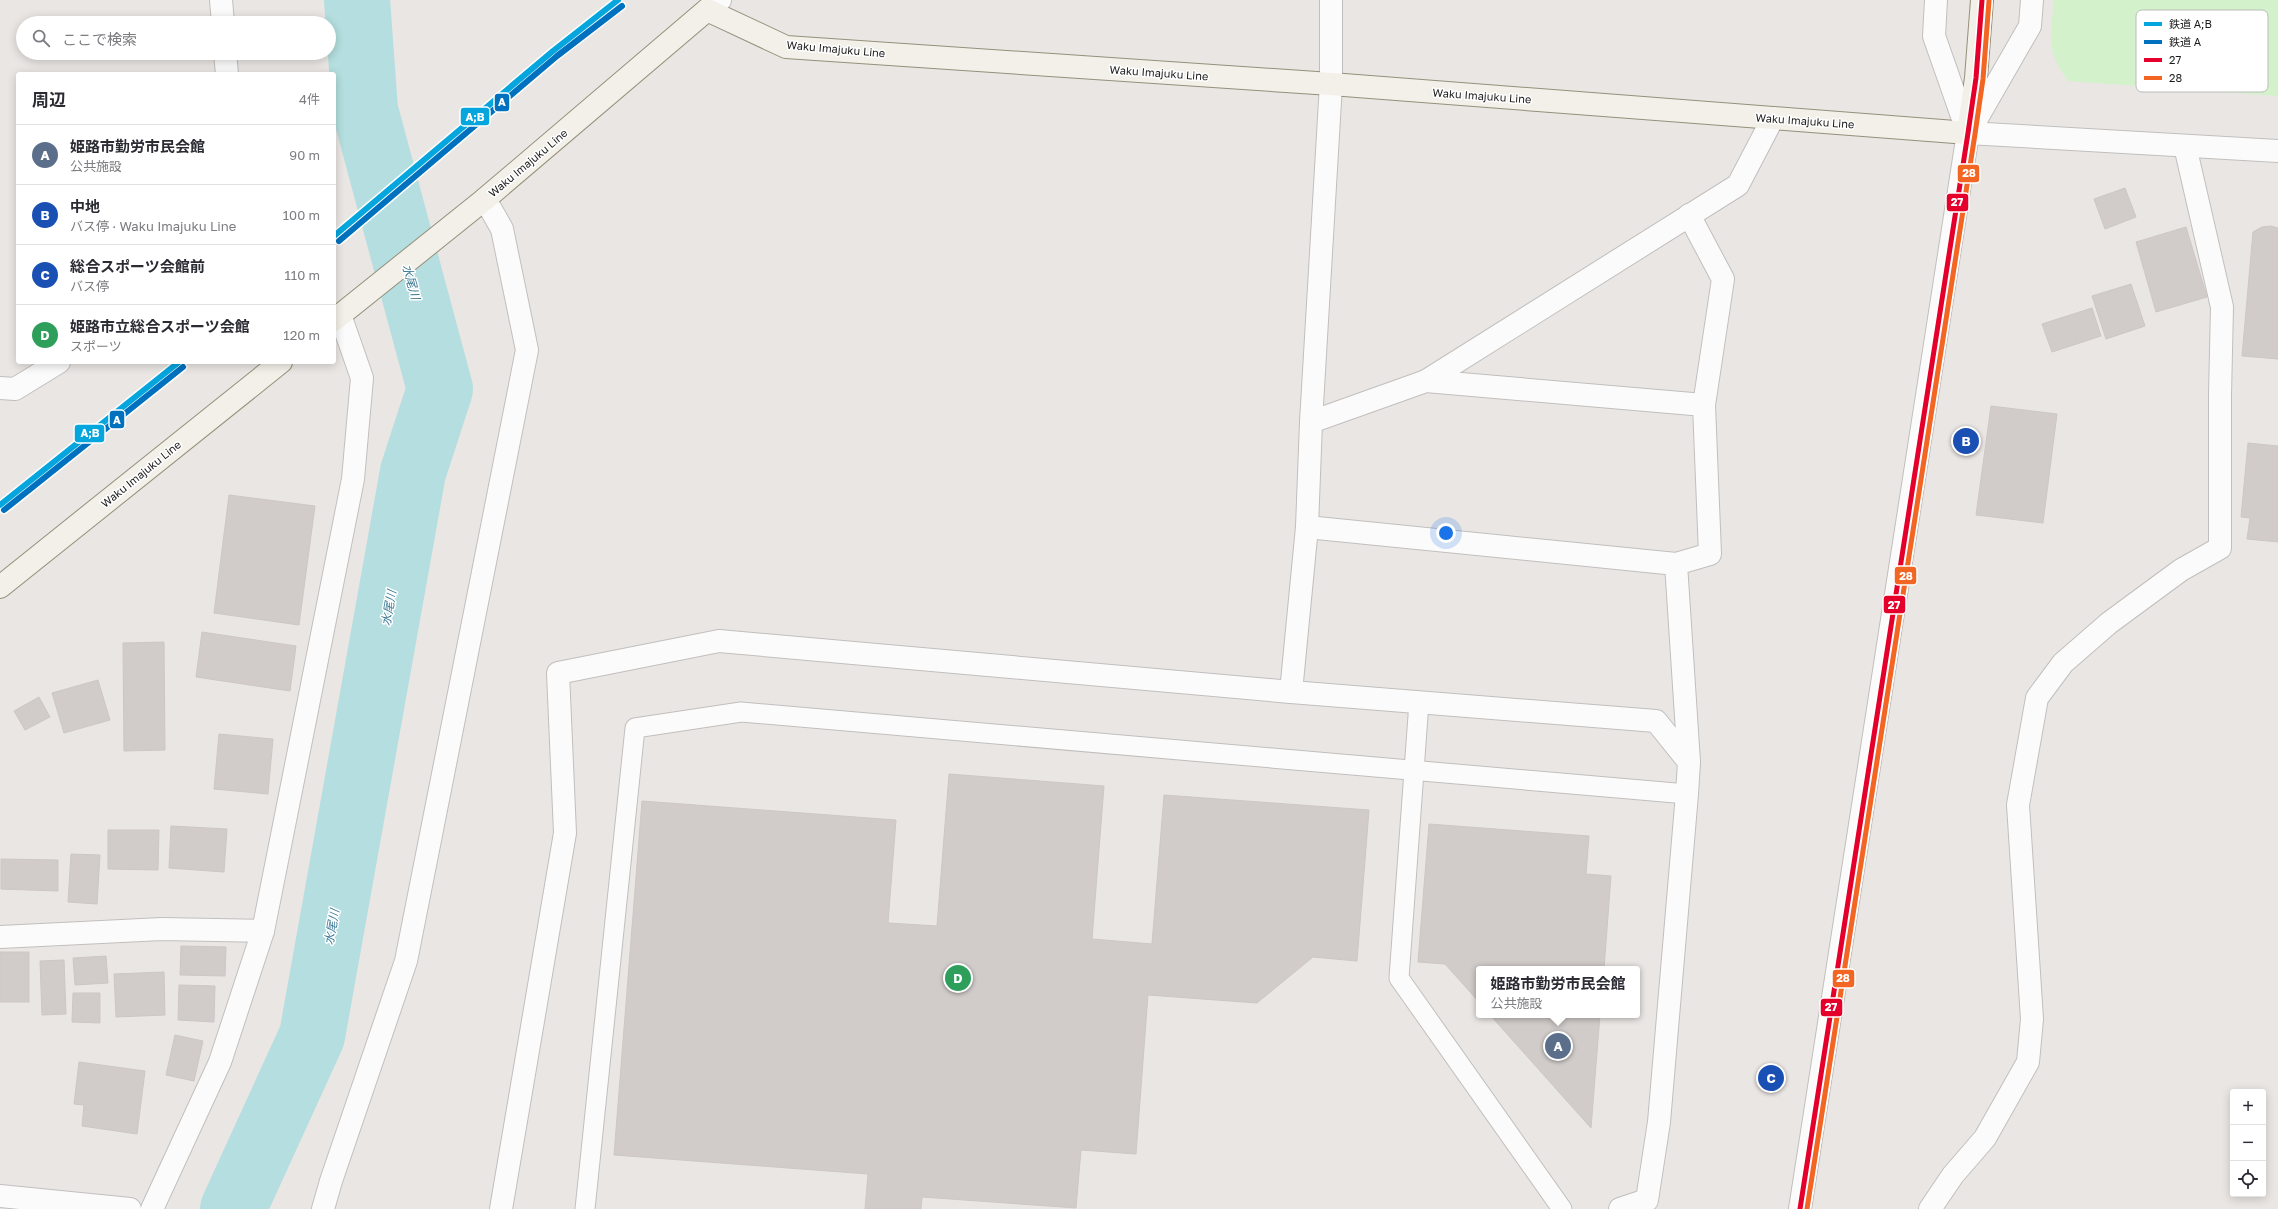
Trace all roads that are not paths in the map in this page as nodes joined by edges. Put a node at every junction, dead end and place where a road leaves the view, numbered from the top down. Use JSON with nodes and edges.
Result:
{"nodes":[{"id":1,"x":222,"y":0,"type":"edge"},
{"id":2,"x":1331,"y":0,"type":"edge"},
{"id":3,"x":1936,"y":0,"type":"edge"},
{"id":4,"x":1982,"y":0,"type":"edge"},
{"id":5,"x":2032,"y":0,"type":"edge"},
{"id":6,"x":714,"y":5,"type":"edge"},
{"id":7,"x":223,"y":16,"type":"edge"},
{"id":8,"x":226,"y":60,"type":"edge"},
{"id":9,"x":227,"y":72,"type":"edge"},
{"id":10,"x":1331,"y":84,"type":"junction"},
{"id":11,"x":1773,"y":118,"type":"junction"},
{"id":12,"x":1968,"y":133,"type":"junction"},
{"id":13,"x":2185,"y":146,"type":"junction"},
{"id":14,"x":2278,"y":151,"type":"edge"},
{"id":15,"x":485,"y":198,"type":"junction"},
{"id":16,"x":1689,"y":215,"type":"junction"},
{"id":17,"x":337,"y":317,"type":"edge"},
{"id":18,"x":56,"y":364,"type":"edge"},
{"id":19,"x":279,"y":364,"type":"edge"},
{"id":20,"x":1426,"y":381,"type":"junction"},
{"id":21,"x":0,"y":388,"type":"edge"},
{"id":22,"x":1704,"y":405,"type":"junction"},
{"id":23,"x":1311,"y":422,"type":"junction"},
{"id":24,"x":1307,"y":527,"type":"junction"},
{"id":25,"x":1676,"y":564,"type":"junction"},
{"id":26,"x":0,"y":587,"type":"edge"},
{"id":27,"x":1291,"y":692,"type":"junction"},
{"id":28,"x":1419,"y":702,"type":"junction"},
{"id":29,"x":1689,"y":762,"type":"junction"},
{"id":30,"x":1414,"y":771,"type":"junction"},
{"id":31,"x":1687,"y":794,"type":"junction"},
{"id":32,"x":263,"y":931,"type":"junction"},
{"id":33,"x":0,"y":937,"type":"edge"},
{"id":34,"x":0,"y":1196,"type":"edge"},
{"id":35,"x":130,"y":1209,"type":"edge"},
{"id":36,"x":152,"y":1209,"type":"edge"},
{"id":37,"x":323,"y":1209,"type":"edge"},
{"id":38,"x":501,"y":1209,"type":"edge"},
{"id":39,"x":586,"y":1209,"type":"edge"},
{"id":40,"x":1562,"y":1209,"type":"edge"},
{"id":41,"x":1620,"y":1209,"type":"edge"},
{"id":42,"x":1800,"y":1209,"type":"edge"},
{"id":43,"x":1930,"y":1209,"type":"edge"}],
"edges":[{"from":1,"to":7,"type":"street"},
{"from":2,"to":10,"type":"street"},
{"from":3,"to":12,"type":"street"},
{"from":4,"to":12,"type":"main road"},
{"from":5,"to":12,"type":"street"},
{"from":6,"to":10,"type":"main road","name":"Waku Imajuku Line"},
{"from":6,"to":15,"type":"main road","name":"Waku Imajuku Line"},
{"from":8,"to":9,"type":"street"},
{"from":10,"to":11,"type":"main road","name":"Waku Imajuku Line"},
{"from":10,"to":23,"type":"street"},
{"from":11,"to":12,"type":"main road","name":"Waku Imajuku Line"},
{"from":11,"to":16,"type":"street"},
{"from":12,"to":13,"type":"street"},
{"from":12,"to":42,"type":"street"},
{"from":13,"to":14,"type":"street"},
{"from":13,"to":43,"type":"street"},
{"from":15,"to":17,"type":"main road","name":"Waku Imajuku Line"},
{"from":15,"to":37,"type":"street"},
{"from":16,"to":20,"type":"street"},
{"from":16,"to":22,"type":"street"},
{"from":17,"to":32,"type":"street"},
{"from":18,"to":21,"type":"street"},
{"from":19,"to":26,"type":"main road","name":"Waku Imajuku Line"},
{"from":20,"to":22,"type":"street"},
{"from":20,"to":23,"type":"street"},
{"from":22,"to":25,"type":"street"},
{"from":23,"to":24,"type":"street"},
{"from":24,"to":25,"type":"street"},
{"from":24,"to":27,"type":"street"},
{"from":25,"to":29,"type":"street"},
{"from":27,"to":28,"type":"street"},
{"from":27,"to":38,"type":"street"},
{"from":28,"to":29,"type":"street"},
{"from":28,"to":30,"type":"lane"},
{"from":29,"to":31,"type":"street"},
{"from":30,"to":31,"type":"lane"},
{"from":30,"to":39,"type":"lane"},
{"from":30,"to":40,"type":"lane"},
{"from":31,"to":41,"type":"street"},
{"from":32,"to":33,"type":"street"},
{"from":32,"to":36,"type":"street"},
{"from":34,"to":35,"type":"street"}]}
